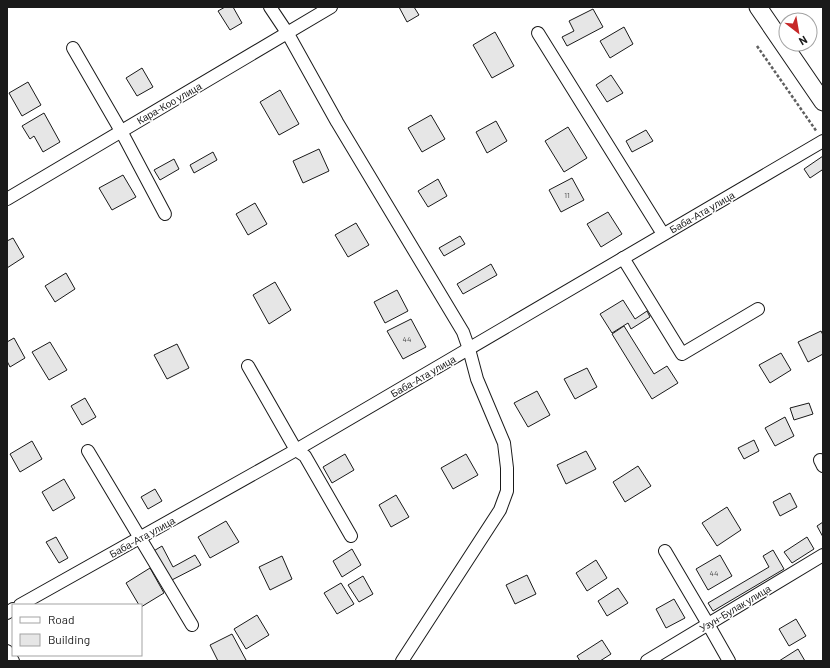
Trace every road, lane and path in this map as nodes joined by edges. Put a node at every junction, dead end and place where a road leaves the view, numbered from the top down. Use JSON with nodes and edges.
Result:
{"nodes":[{"id":1,"x":270,"y":7,"type":"edge"},
{"id":2,"x":332,"y":7,"type":"edge"},
{"id":3,"x":758,"y":7,"type":"edge"},
{"id":4,"x":538,"y":33,"type":"dead end"},
{"id":5,"x":288,"y":34,"type":"junction"},
{"id":6,"x":757,"y":46,"type":"dead end"},
{"id":7,"x":73,"y":48,"type":"dead end"},
{"id":8,"x":823,"y":102,"type":"edge"},
{"id":9,"x":121,"y":131,"type":"junction"},
{"id":10,"x":821,"y":138,"type":"edge"},
{"id":11,"x":7,"y":199,"type":"edge"},
{"id":12,"x":165,"y":214,"type":"dead end"},
{"id":13,"x":663,"y":234,"type":"junction"},
{"id":14,"x":623,"y":258,"type":"junction"},
{"id":15,"x":758,"y":308,"type":"dead end"},
{"id":16,"x":469,"y":349,"type":"junction"},
{"id":17,"x":248,"y":366,"type":"dead end"},
{"id":18,"x":296,"y":450,"type":"junction"},
{"id":19,"x":88,"y":451,"type":"dead end"},
{"id":20,"x":351,"y":536,"type":"dead end"},
{"id":21,"x":141,"y":538,"type":"junction"},
{"id":22,"x":665,"y":551,"type":"dead end"},
{"id":23,"x":823,"y":555,"type":"edge"},
{"id":24,"x":22,"y":604,"type":"edge"},
{"id":25,"x":708,"y":624,"type":"junction"},
{"id":26,"x":192,"y":625,"type":"dead end"},
{"id":27,"x":7,"y":651,"type":"edge"},
{"id":28,"x":13,"y":661,"type":"edge"},
{"id":29,"x":402,"y":661,"type":"edge"},
{"id":30,"x":647,"y":661,"type":"edge"},
{"id":31,"x":728,"y":661,"type":"edge"}],
"edges":[{"from":1,"to":5,"type":"street"},
{"from":2,"to":5,"type":"street","name":"Кара-Коо улица"},
{"from":3,"to":8,"type":"street"},
{"from":4,"to":13,"type":"street"},
{"from":5,"to":9,"type":"street","name":"Кара-Коо улица"},
{"from":5,"to":16,"type":"street"},
{"from":6,"to":10,"type":"path"},
{"from":7,"to":9,"type":"street"},
{"from":9,"to":11,"type":"street","name":"Кара-Коо улица"},
{"from":9,"to":12,"type":"street"},
{"from":10,"to":13,"type":"street","name":"Баба-Ата улица"},
{"from":13,"to":14,"type":"street","name":"Баба-Ата улица"},
{"from":14,"to":15,"type":"street"},
{"from":14,"to":16,"type":"street","name":"Баба-Ата улица"},
{"from":16,"to":18,"type":"street","name":"Баба-Ата улица"},
{"from":16,"to":29,"type":"street"},
{"from":17,"to":18,"type":"street"},
{"from":18,"to":20,"type":"street"},
{"from":18,"to":21,"type":"street","name":"Баба-Ата улица"},
{"from":19,"to":21,"type":"street"},
{"from":21,"to":24,"type":"street","name":"Баба-Ата улица"},
{"from":21,"to":26,"type":"street"},
{"from":22,"to":25,"type":"street"},
{"from":23,"to":25,"type":"street","name":"Узун-Булак улица"},
{"from":25,"to":30,"type":"street","name":"Узун-Булак улица"},
{"from":25,"to":31,"type":"street"},
{"from":27,"to":28,"type":"street"}]}
